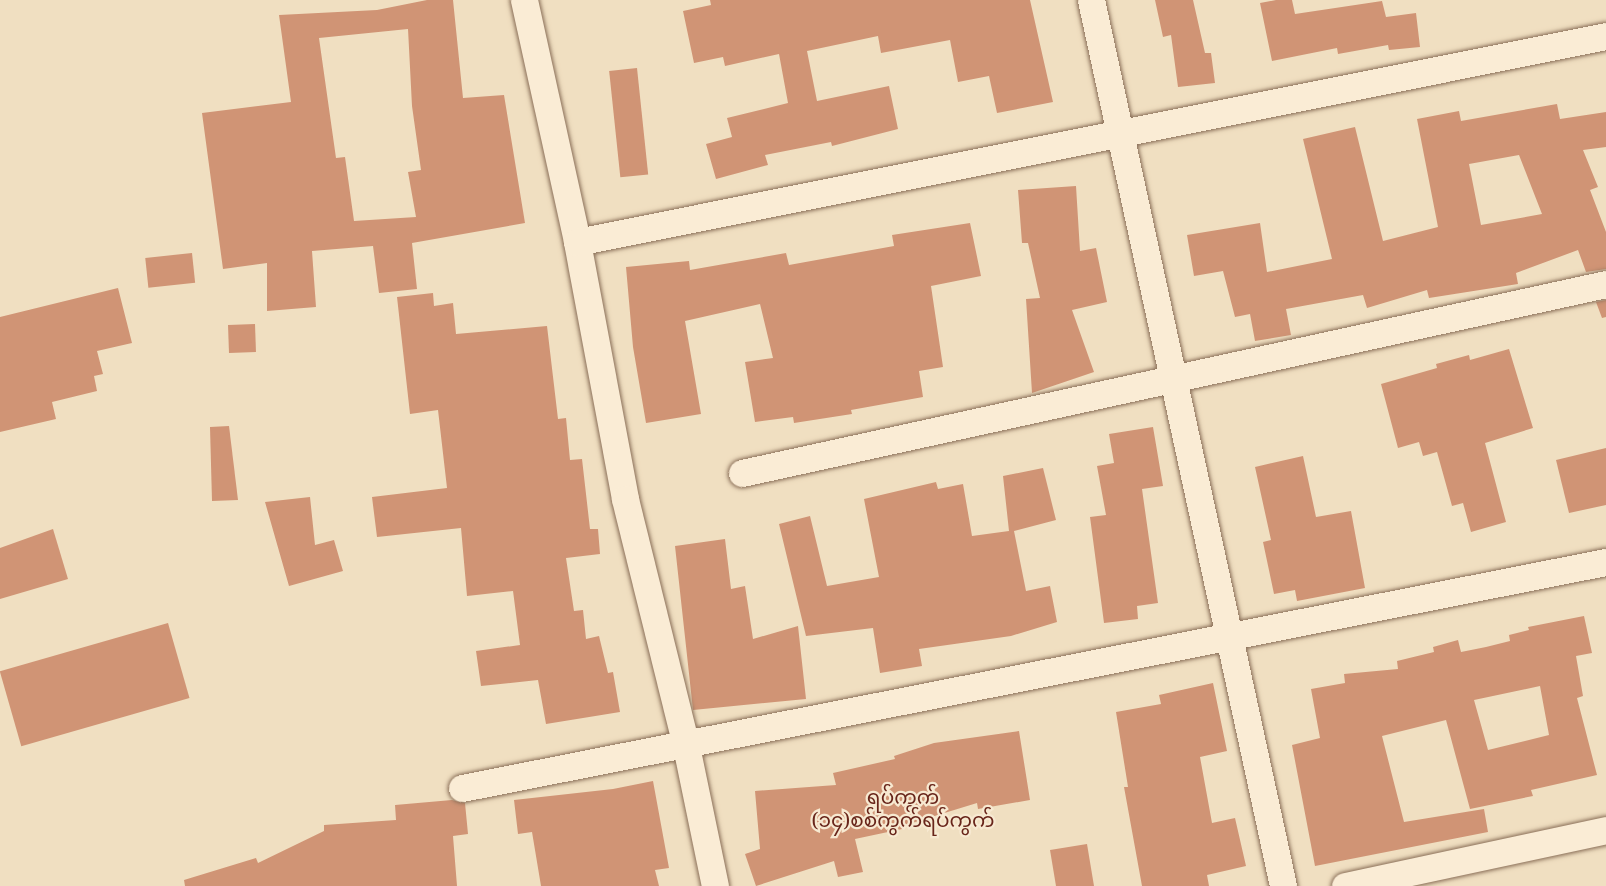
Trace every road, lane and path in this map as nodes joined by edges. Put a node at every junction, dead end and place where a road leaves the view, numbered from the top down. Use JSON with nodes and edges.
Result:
{"nodes":[{"id":1,"x":524,"y":0,"type":"edge"},
{"id":2,"x":1091,"y":0,"type":"edge"},
{"id":3,"x":1606,"y":36,"type":"edge"},
{"id":4,"x":1121,"y":135,"type":"junction"},
{"id":5,"x":578,"y":242,"type":"junction"},
{"id":6,"x":1606,"y":284,"type":"edge"},
{"id":7,"x":1175,"y":378,"type":"junction"},
{"id":8,"x":742,"y":473,"type":"dead end"},
{"id":9,"x":1606,"y":562,"type":"edge"},
{"id":10,"x":1232,"y":636,"type":"junction"},
{"id":11,"x":686,"y":746,"type":"junction"},
{"id":12,"x":462,"y":788,"type":"dead end"},
{"id":13,"x":1606,"y":830,"type":"edge"},
{"id":14,"x":715,"y":886,"type":"edge"},
{"id":15,"x":1283,"y":886,"type":"edge"},
{"id":16,"x":1345,"y":886,"type":"edge"}],
"edges":[{"from":1,"to":5,"type":"street"},
{"from":2,"to":4,"type":"street"},
{"from":3,"to":4,"type":"street"},
{"from":4,"to":5,"type":"street"},
{"from":4,"to":7,"type":"street"},
{"from":5,"to":11,"type":"street"},
{"from":6,"to":7,"type":"street"},
{"from":7,"to":8,"type":"street"},
{"from":7,"to":10,"type":"street"},
{"from":9,"to":10,"type":"street"},
{"from":10,"to":11,"type":"street"},
{"from":10,"to":15,"type":"street"},
{"from":11,"to":12,"type":"street"},
{"from":11,"to":14,"type":"street"},
{"from":13,"to":16,"type":"street"}]}
